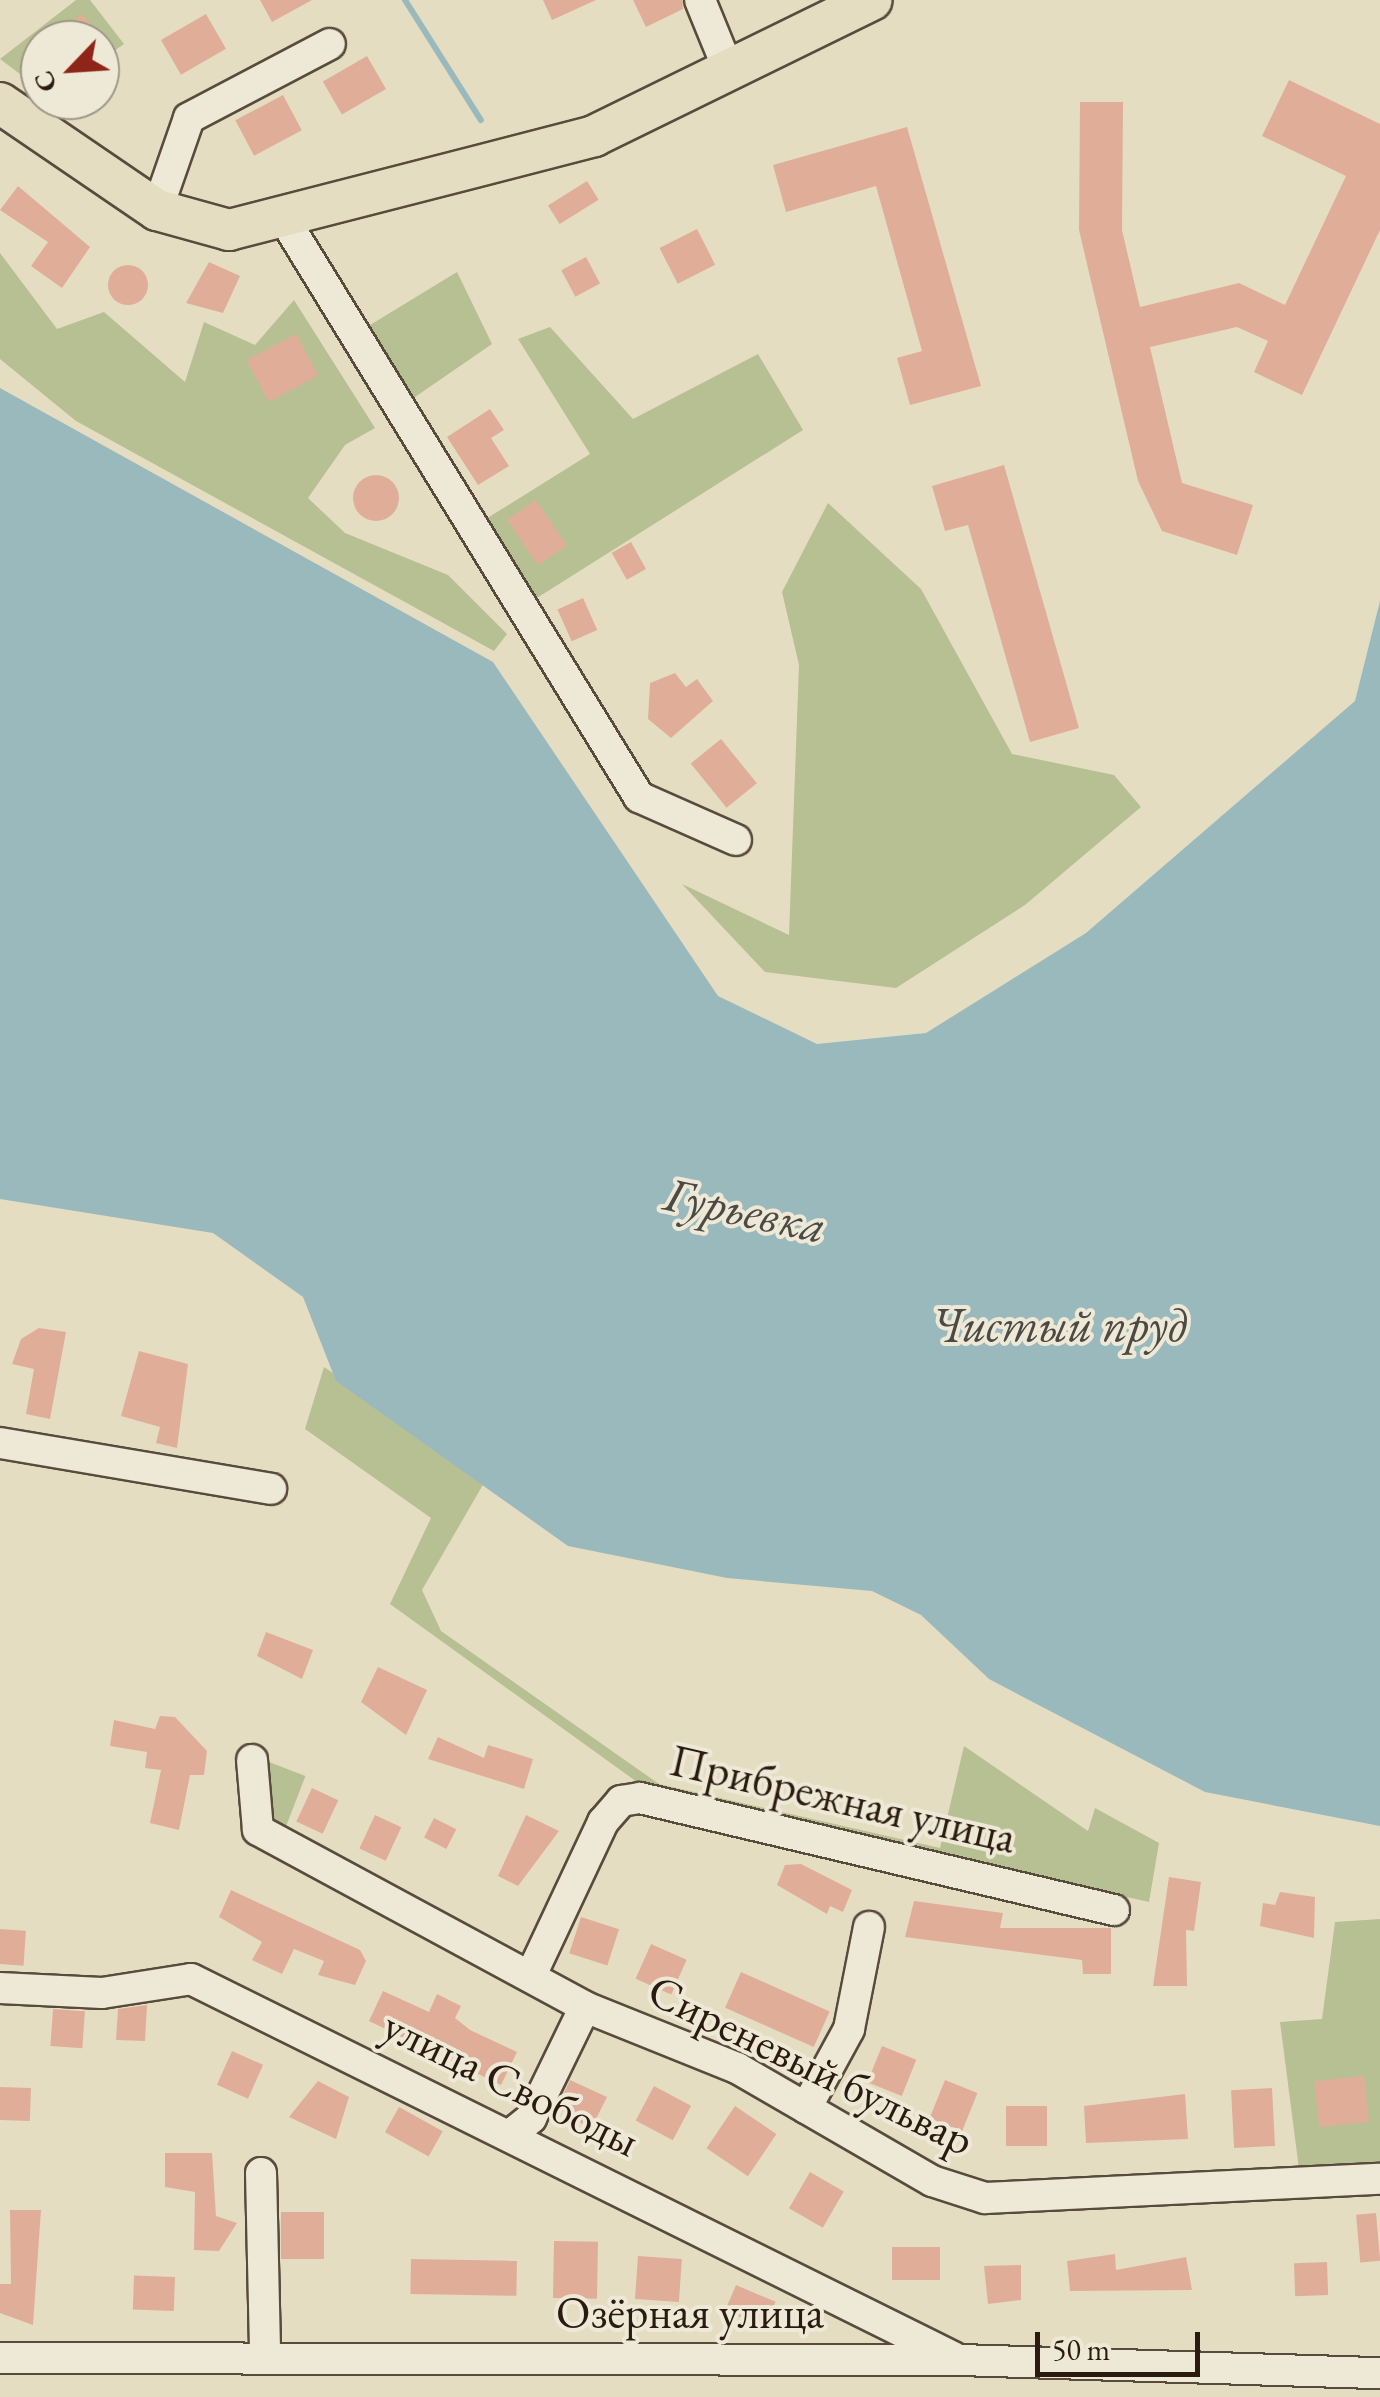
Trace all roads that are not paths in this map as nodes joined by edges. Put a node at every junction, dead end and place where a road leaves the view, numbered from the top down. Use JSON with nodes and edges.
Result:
{"nodes":[{"id":1,"x":700,"y":0,"type":"edge"},
{"id":2,"x":872,"y":0,"type":"edge"},
{"id":3,"x":330,"y":44,"type":"dead end"},
{"id":4,"x":729,"y":72,"type":"junction"},
{"id":5,"x":0,"y":103,"type":"edge"},
{"id":6,"x":157,"y":210,"type":"junction"},
{"id":7,"x":286,"y":222,"type":"junction"},
{"id":8,"x":736,"y":840,"type":"dead end"},
{"id":9,"x":0,"y":1443,"type":"edge"},
{"id":10,"x":271,"y":1489,"type":"dead end"},
{"id":11,"x":252,"y":1760,"type":"dead end"},
{"id":12,"x":1114,"y":1910,"type":"dead end"},
{"id":13,"x":869,"y":1927,"type":"dead end"},
{"id":14,"x":532,"y":1970,"type":"junction"},
{"id":15,"x":0,"y":1988,"type":"edge"},
{"id":16,"x":585,"y":2007,"type":"junction"},
{"id":17,"x":806,"y":2108,"type":"junction"},
{"id":18,"x":514,"y":2132,"type":"junction"},
{"id":19,"x":261,"y":2173,"type":"dead end"},
{"id":20,"x":1380,"y":2179,"type":"edge"},
{"id":21,"x":265,"y":2355,"type":"junction"},
{"id":22,"x":0,"y":2358,"type":"edge"},
{"id":23,"x":960,"y":2360,"type":"junction"},
{"id":24,"x":1380,"y":2372,"type":"edge"}],
"edges":[{"from":1,"to":4,"type":"street"},
{"from":2,"to":4,"type":"main road"},
{"from":3,"to":6,"type":"street"},
{"from":4,"to":7,"type":"main road"},
{"from":5,"to":6,"type":"main road"},
{"from":6,"to":7,"type":"main road"},
{"from":7,"to":8,"type":"street"},
{"from":9,"to":10,"type":"street"},
{"from":11,"to":14,"type":"street","name":"Сиреневый бульвар"},
{"from":12,"to":14,"type":"street","name":"Прибрежная улица"},
{"from":13,"to":17,"type":"street"},
{"from":14,"to":16,"type":"street","name":"Сиреневый бульвар"},
{"from":15,"to":18,"type":"street","name":"улица Свободы"},
{"from":16,"to":17,"type":"street","name":"Сиреневый бульвар"},
{"from":16,"to":18,"type":"street"},
{"from":17,"to":20,"type":"street","name":"Сиреневый бульвар"},
{"from":18,"to":23,"type":"street","name":"улица Свободы"},
{"from":19,"to":21,"type":"street"},
{"from":21,"to":22,"type":"street","name":"Озёрная улица"},
{"from":21,"to":23,"type":"street","name":"Озёрная улица"},
{"from":23,"to":24,"type":"street","name":"Озёрная улица"}]}
